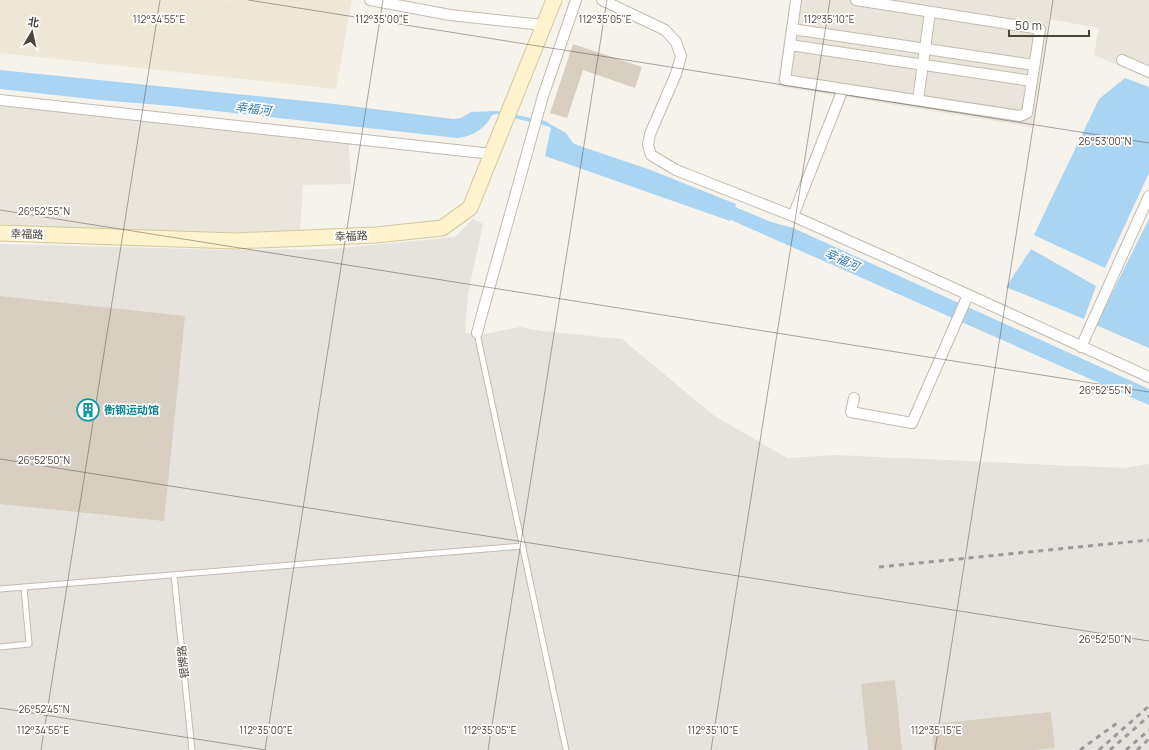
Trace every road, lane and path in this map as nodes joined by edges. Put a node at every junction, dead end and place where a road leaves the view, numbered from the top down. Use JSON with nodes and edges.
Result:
{"nodes":[{"id":1,"x":370,"y":0,"type":"edge"},
{"id":2,"x":554,"y":0,"type":"edge"},
{"id":3,"x":576,"y":0,"type":"edge"},
{"id":4,"x":602,"y":0,"type":"edge"},
{"id":5,"x":796,"y":0,"type":"edge"},
{"id":6,"x":856,"y":0,"type":"edge"},
{"id":7,"x":930,"y":12,"type":"junction"},
{"id":8,"x":543,"y":25,"type":"junction"},
{"id":9,"x":792,"y":29,"type":"junction"},
{"id":10,"x":790,"y":45,"type":"junction"},
{"id":11,"x":925,"y":49,"type":"junction"},
{"id":12,"x":1122,"y":60,"type":"dead end"},
{"id":13,"x":923,"y":65,"type":"junction"},
{"id":14,"x":1034,"y":65,"type":"junction"},
{"id":15,"x":1149,"y":72,"type":"edge"},
{"id":16,"x":1032,"y":81,"type":"junction"},
{"id":17,"x":844,"y":89,"type":"junction"},
{"id":18,"x":0,"y":100,"type":"edge"},
{"id":19,"x":918,"y":100,"type":"junction"},
{"id":20,"x":492,"y":154,"type":"junction"},
{"id":21,"x":1149,"y":196,"type":"edge"},
{"id":22,"x":793,"y":216,"type":"junction"},
{"id":23,"x":0,"y":233,"type":"edge"},
{"id":24,"x":968,"y":294,"type":"junction"},
{"id":25,"x":477,"y":334,"type":"joint"},
{"id":26,"x":1081,"y":346,"type":"junction"},
{"id":27,"x":1149,"y":377,"type":"edge"},
{"id":28,"x":854,"y":398,"type":"dead end"},
{"id":29,"x":523,"y":546,"type":"junction"},
{"id":30,"x":174,"y":575,"type":"junction"},
{"id":31,"x":24,"y":587,"type":"junction"},
{"id":32,"x":0,"y":589,"type":"edge"},
{"id":33,"x":0,"y":647,"type":"edge"},
{"id":34,"x":192,"y":750,"type":"edge"},
{"id":35,"x":566,"y":750,"type":"edge"}],
"edges":[{"from":1,"to":8,"type":"street"},
{"from":2,"to":8,"type":"street","name":"幸福路"},
{"from":3,"to":25,"type":"street"},
{"from":4,"to":22,"type":"street"},
{"from":5,"to":9,"type":"street"},
{"from":6,"to":7,"type":"street"},
{"from":7,"to":11,"type":"street"},
{"from":7,"to":14,"type":"street"},
{"from":8,"to":20,"type":"street","name":"幸福路"},
{"from":9,"to":10,"type":"street"},
{"from":9,"to":11,"type":"street"},
{"from":10,"to":13,"type":"street"},
{"from":10,"to":17,"type":"street"},
{"from":11,"to":13,"type":"street"},
{"from":11,"to":14,"type":"street"},
{"from":12,"to":15,"type":"street"},
{"from":13,"to":16,"type":"street"},
{"from":13,"to":19,"type":"street"},
{"from":14,"to":16,"type":"street"},
{"from":16,"to":19,"type":"street"},
{"from":17,"to":19,"type":"street"},
{"from":17,"to":22,"type":"street"},
{"from":18,"to":20,"type":"street"},
{"from":20,"to":23,"type":"street","name":"幸福路"},
{"from":21,"to":26,"type":"street"},
{"from":22,"to":24,"type":"street"},
{"from":24,"to":26,"type":"street"},
{"from":24,"to":28,"type":"street"},
{"from":25,"to":29,"type":"lane"},
{"from":26,"to":27,"type":"street"},
{"from":29,"to":30,"type":"lane"},
{"from":29,"to":35,"type":"lane"},
{"from":30,"to":31,"type":"lane"},
{"from":30,"to":34,"type":"lane","name":"银牌路"},
{"from":31,"to":32,"type":"lane"},
{"from":31,"to":33,"type":"lane"}]}
